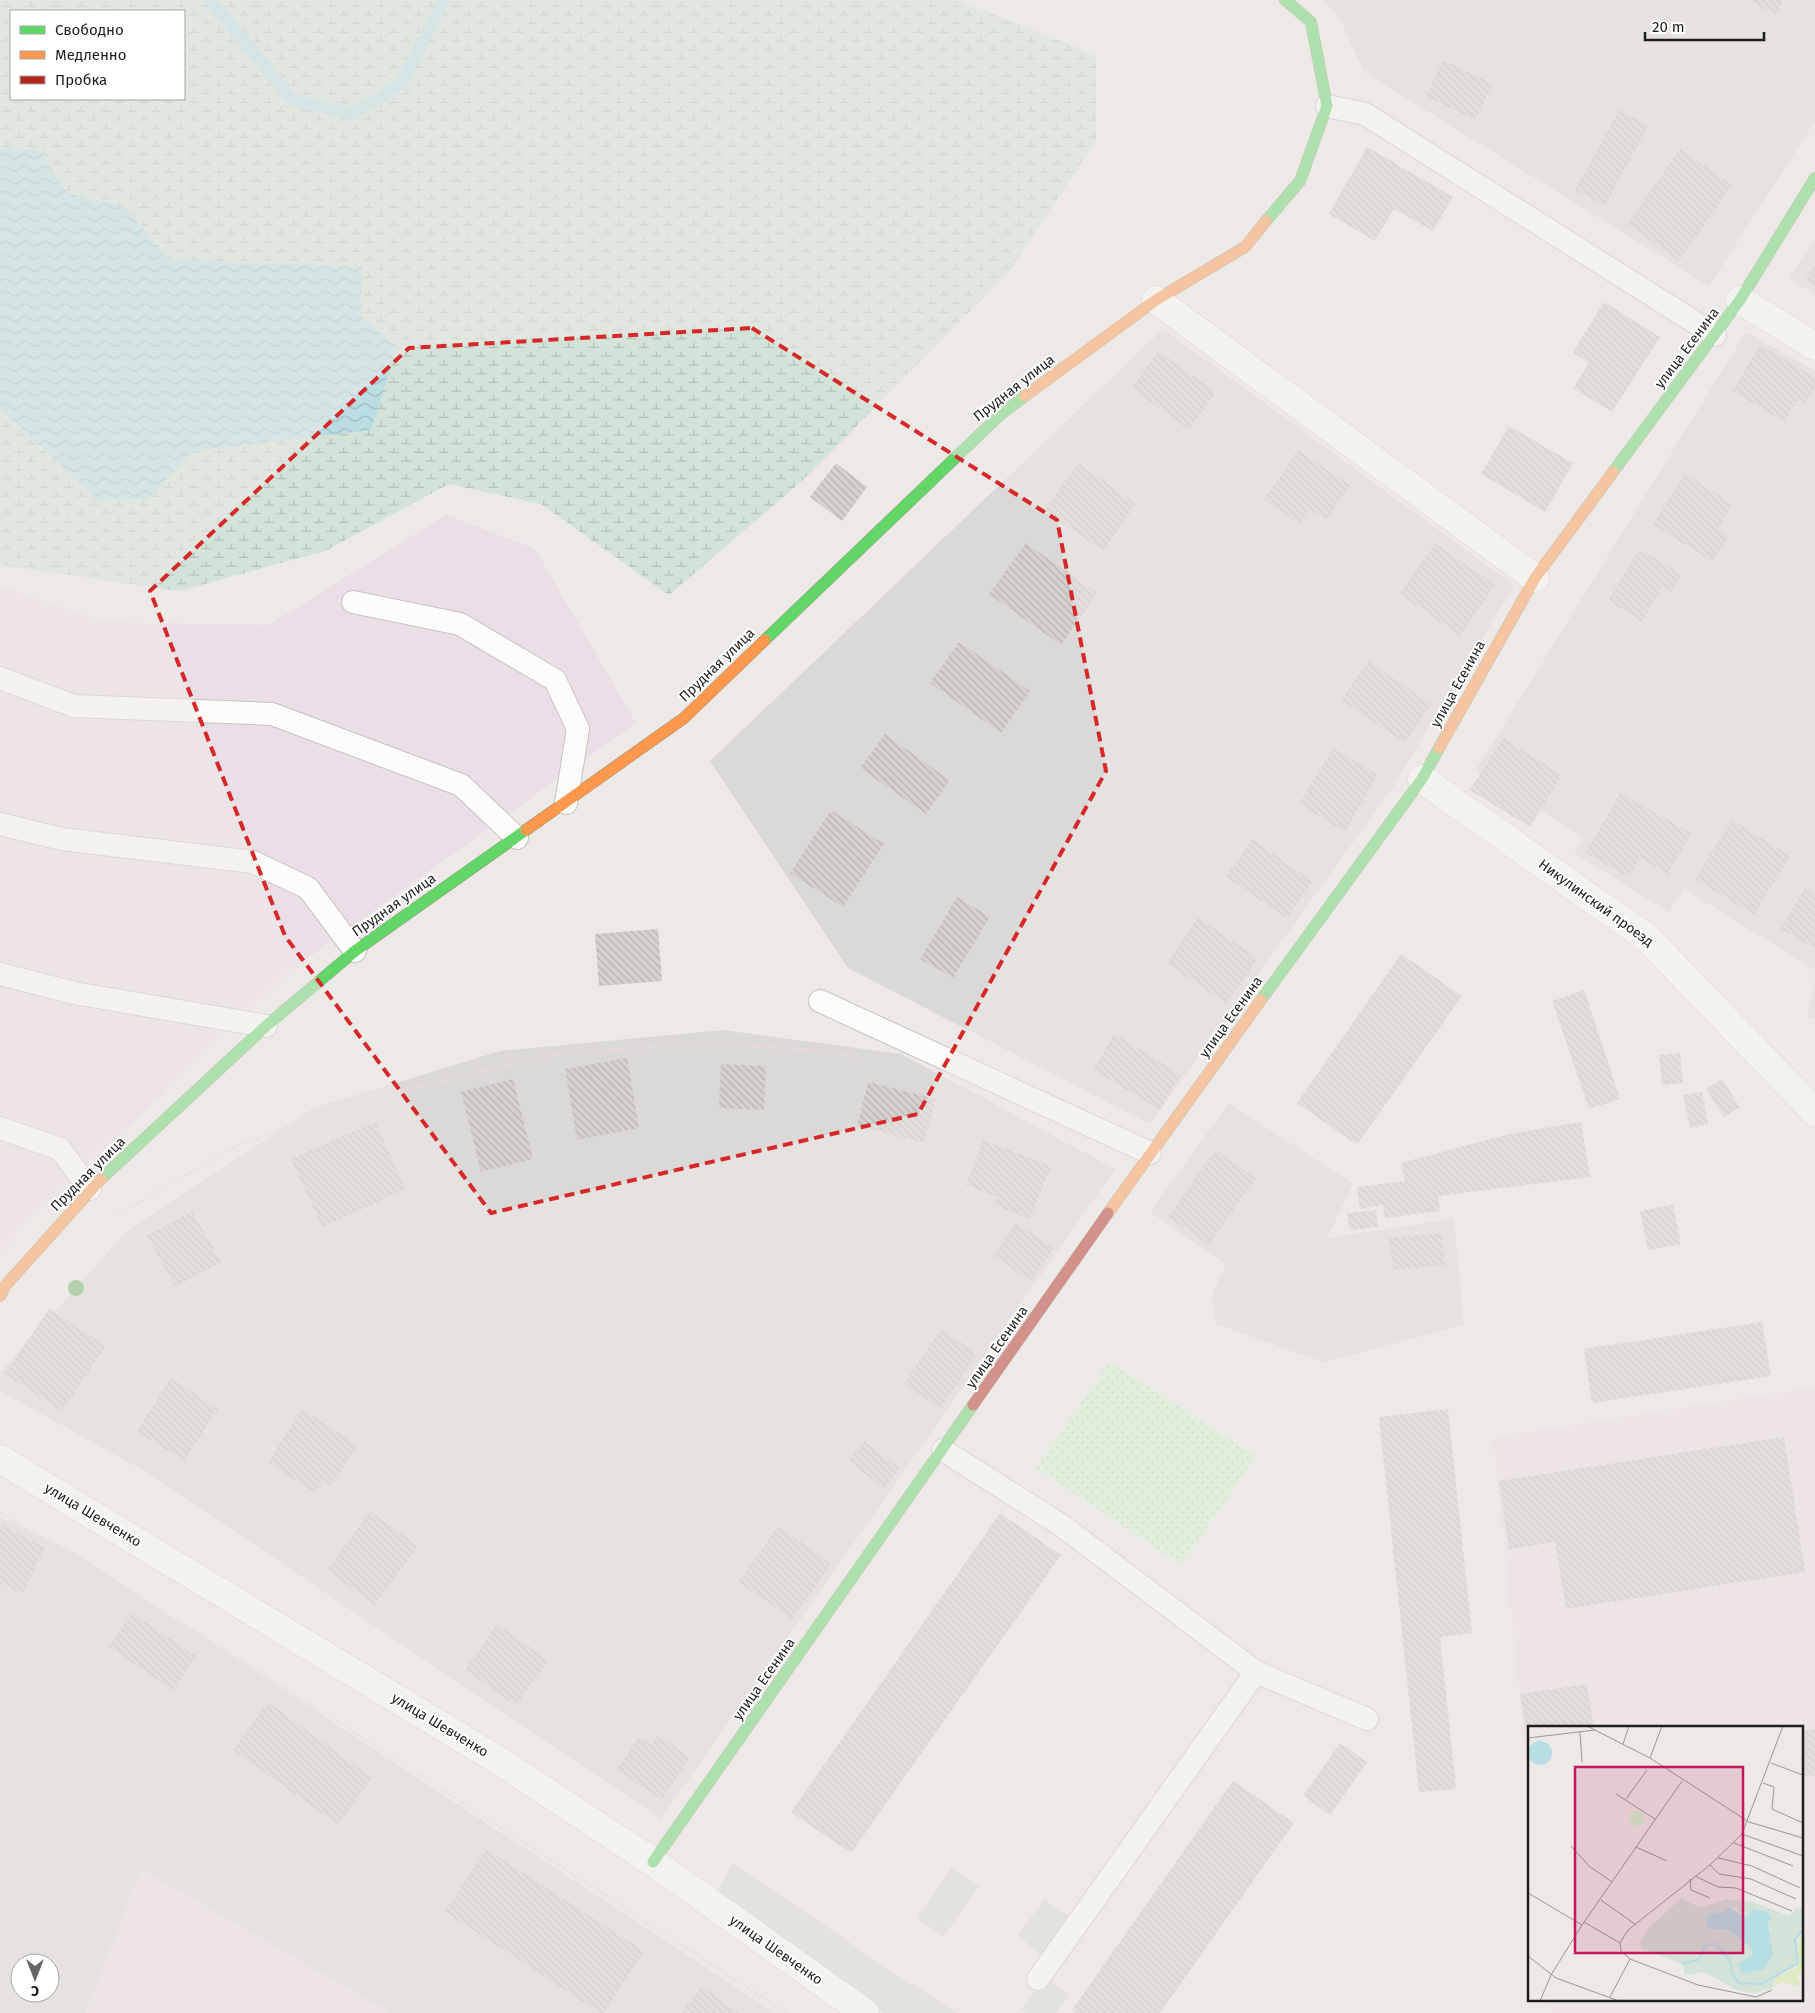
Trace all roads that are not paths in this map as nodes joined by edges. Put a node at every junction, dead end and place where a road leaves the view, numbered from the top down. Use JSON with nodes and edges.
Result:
{"nodes":[{"id":1,"x":1285,"y":0,"type":"edge"},
{"id":2,"x":1327,"y":106,"type":"junction"},
{"id":3,"x":1815,"y":178,"type":"edge"},
{"id":4,"x":1156,"y":300,"type":"junction"},
{"id":5,"x":1740,"y":300,"type":"junction"},
{"id":6,"x":1715,"y":336,"type":"junction"},
{"id":7,"x":1815,"y":346,"type":"edge"},
{"id":8,"x":1535,"y":578,"type":"junction"},
{"id":9,"x":353,"y":602,"type":"dead end"},
{"id":10,"x":0,"y":678,"type":"edge"},
{"id":11,"x":1422,"y":779,"type":"junction"},
{"id":12,"x":566,"y":803,"type":"junction"},
{"id":13,"x":0,"y":824,"type":"edge"},
{"id":14,"x":517,"y":838,"type":"junction"},
{"id":15,"x":355,"y":951,"type":"junction"},
{"id":16,"x":0,"y":974,"type":"edge"},
{"id":17,"x":820,"y":1001,"type":"dead end"},
{"id":18,"x":266,"y":1026,"type":"junction"},
{"id":19,"x":1815,"y":1112,"type":"edge"},
{"id":20,"x":0,"y":1128,"type":"edge"},
{"id":21,"x":1150,"y":1153,"type":"junction"},
{"id":22,"x":90,"y":1189,"type":"junction"},
{"id":23,"x":2,"y":1289,"type":"edge"},
{"id":24,"x":943,"y":1450,"type":"junction"},
{"id":25,"x":0,"y":1459,"type":"edge"},
{"id":26,"x":1256,"y":1672,"type":"junction"},
{"id":27,"x":1367,"y":1719,"type":"dead end"},
{"id":28,"x":653,"y":1862,"type":"junction"},
{"id":29,"x":1038,"y":1979,"type":"dead end"},
{"id":30,"x":865,"y":2013,"type":"edge"}],
"edges":[{"from":1,"to":2,"type":"street"},
{"from":2,"to":4,"type":"street","name":"Прудная улица"},
{"from":2,"to":6,"type":"lane"},
{"from":3,"to":5,"type":"street","name":"улица Есенина"},
{"from":4,"to":8,"type":"street"},
{"from":4,"to":12,"type":"street","name":"Прудная улица"},
{"from":5,"to":6,"type":"street","name":"улица Есенина"},
{"from":5,"to":7,"type":"street"},
{"from":6,"to":8,"type":"street","name":"улица Есенина"},
{"from":8,"to":11,"type":"street","name":"улица Есенина"},
{"from":9,"to":12,"type":"lane"},
{"from":10,"to":14,"type":"lane"},
{"from":11,"to":19,"type":"street","name":"Никулинский проезд"},
{"from":11,"to":21,"type":"street","name":"улица Есенина"},
{"from":12,"to":14,"type":"street","name":"Прудная улица"},
{"from":13,"to":15,"type":"lane"},
{"from":14,"to":15,"type":"street","name":"Прудная улица"},
{"from":15,"to":18,"type":"street","name":"Прудная улица"},
{"from":16,"to":18,"type":"lane"},
{"from":17,"to":21,"type":"lane"},
{"from":18,"to":22,"type":"street","name":"Прудная улица"},
{"from":20,"to":22,"type":"lane"},
{"from":21,"to":24,"type":"street","name":"улица Есенина"},
{"from":22,"to":23,"type":"street","name":"Прудная улица"},
{"from":24,"to":26,"type":"lane"},
{"from":24,"to":28,"type":"street","name":"улица Есенина"},
{"from":25,"to":28,"type":"street","name":"улица Шевченко"},
{"from":26,"to":27,"type":"lane"},
{"from":26,"to":29,"type":"lane"},
{"from":28,"to":30,"type":"street","name":"улица Шевченко"}]}
